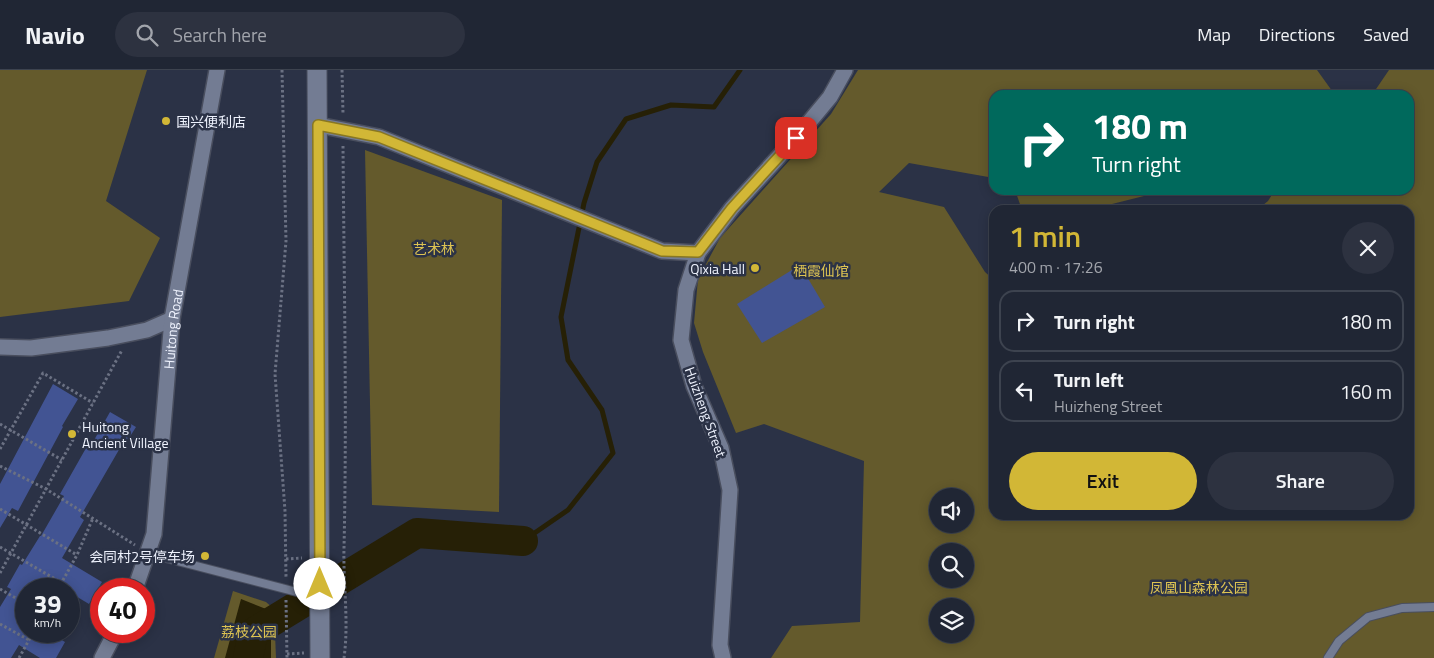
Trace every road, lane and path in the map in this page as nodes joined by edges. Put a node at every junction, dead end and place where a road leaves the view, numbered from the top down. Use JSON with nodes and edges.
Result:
{"nodes":[{"id":1,"x":218,"y":70,"type":"edge"},
{"id":2,"x":282,"y":70,"type":"edge"},
{"id":3,"x":317,"y":70,"type":"edge"},
{"id":4,"x":342,"y":70,"type":"edge"},
{"id":5,"x":844,"y":70,"type":"edge"},
{"id":6,"x":318,"y":125,"type":"junction"},
{"id":7,"x":343,"y":130,"type":"junction"},
{"id":8,"x":698,"y":252,"type":"junction"},
{"id":9,"x":172,"y":319,"type":"junction"},
{"id":10,"x":131,"y":334,"type":"junction"},
{"id":11,"x":0,"y":347,"type":"edge"},
{"id":12,"x":93,"y":403,"type":"junction"},
{"id":13,"x":0,"y":424,"type":"edge"},
{"id":14,"x":10,"y":430,"type":"junction"},
{"id":15,"x":0,"y":449,"type":"edge"},
{"id":16,"x":62,"y":460,"type":"junction"},
{"id":17,"x":0,"y":466,"type":"edge"},
{"id":18,"x":46,"y":490,"type":"junction"},
{"id":19,"x":0,"y":509,"type":"edge"},
{"id":20,"x":92,"y":518,"type":"junction"},
{"id":21,"x":27,"y":524,"type":"junction"},
{"id":22,"x":0,"y":546,"type":"edge"},
{"id":23,"x":11,"y":553,"type":"junction"},
{"id":24,"x":151,"y":554,"type":"junction"},
{"id":25,"x":77,"y":555,"type":"junction"},
{"id":26,"x":286,"y":572,"type":"dead end"},
{"id":27,"x":0,"y":573,"type":"edge"},
{"id":28,"x":54,"y":578,"type":"edge"},
{"id":29,"x":65,"y":578,"type":"edge"},
{"id":30,"x":140,"y":578,"type":"edge"},
{"id":31,"x":0,"y":589,"type":"edge"},
{"id":32,"x":15,"y":598,"type":"edge"},
{"id":33,"x":320,"y":598,"type":"junction"},
{"id":34,"x":1434,"y":607,"type":"edge"},
{"id":35,"x":0,"y":624,"type":"edge"},
{"id":36,"x":287,"y":625,"type":"dead end"},
{"id":37,"x":15,"y":632,"type":"edge"},
{"id":38,"x":27,"y":643,"type":"edge"},
{"id":39,"x":110,"y":643,"type":"edge"},
{"id":40,"x":19,"y":658,"type":"edge"},
{"id":41,"x":102,"y":658,"type":"edge"},
{"id":42,"x":287,"y":658,"type":"edge"},
{"id":43,"x":320,"y":658,"type":"edge"},
{"id":44,"x":344,"y":658,"type":"edge"},
{"id":45,"x":723,"y":658,"type":"edge"},
{"id":46,"x":1328,"y":658,"type":"edge"}],
"edges":[{"from":1,"to":9,"type":"street","name":"Huitong Road"},
{"from":2,"to":26,"type":"path"},
{"from":3,"to":6,"type":"street"},
{"from":4,"to":7,"type":"path"},
{"from":5,"to":8,"type":"street","name":"Huizheng Street"},
{"from":6,"to":7,"type":"street"},
{"from":6,"to":33,"type":"street"},
{"from":7,"to":8,"type":"street"},
{"from":7,"to":44,"type":"path"},
{"from":8,"to":45,"type":"street","name":"Huizheng Street"},
{"from":9,"to":10,"type":"street"},
{"from":9,"to":24,"type":"street","name":"Huitong Road"},
{"from":10,"to":11,"type":"street"},
{"from":10,"to":12,"type":"path"},
{"from":12,"to":14,"type":"path"},
{"from":12,"to":16,"type":"path"},
{"from":13,"to":14,"type":"path"},
{"from":14,"to":15,"type":"path"},
{"from":14,"to":16,"type":"path"},
{"from":16,"to":18,"type":"path"},
{"from":17,"to":18,"type":"path"},
{"from":18,"to":20,"type":"path"},
{"from":18,"to":21,"type":"path"},
{"from":19,"to":21,"type":"path"},
{"from":20,"to":24,"type":"path"},
{"from":20,"to":25,"type":"path"},
{"from":21,"to":23,"type":"path"},
{"from":21,"to":25,"type":"path"},
{"from":22,"to":23,"type":"path"},
{"from":23,"to":27,"type":"path"},
{"from":23,"to":28,"type":"path"},
{"from":24,"to":30,"type":"street","name":"Huitong Road"},
{"from":24,"to":33,"type":"lane"},
{"from":25,"to":29,"type":"path"},
{"from":31,"to":32,"type":"path"},
{"from":33,"to":43,"type":"street"},
{"from":34,"to":46,"type":"lane"},
{"from":35,"to":37,"type":"path"},
{"from":36,"to":42,"type":"path"},
{"from":38,"to":40,"type":"path"},
{"from":39,"to":41,"type":"street"}]}
